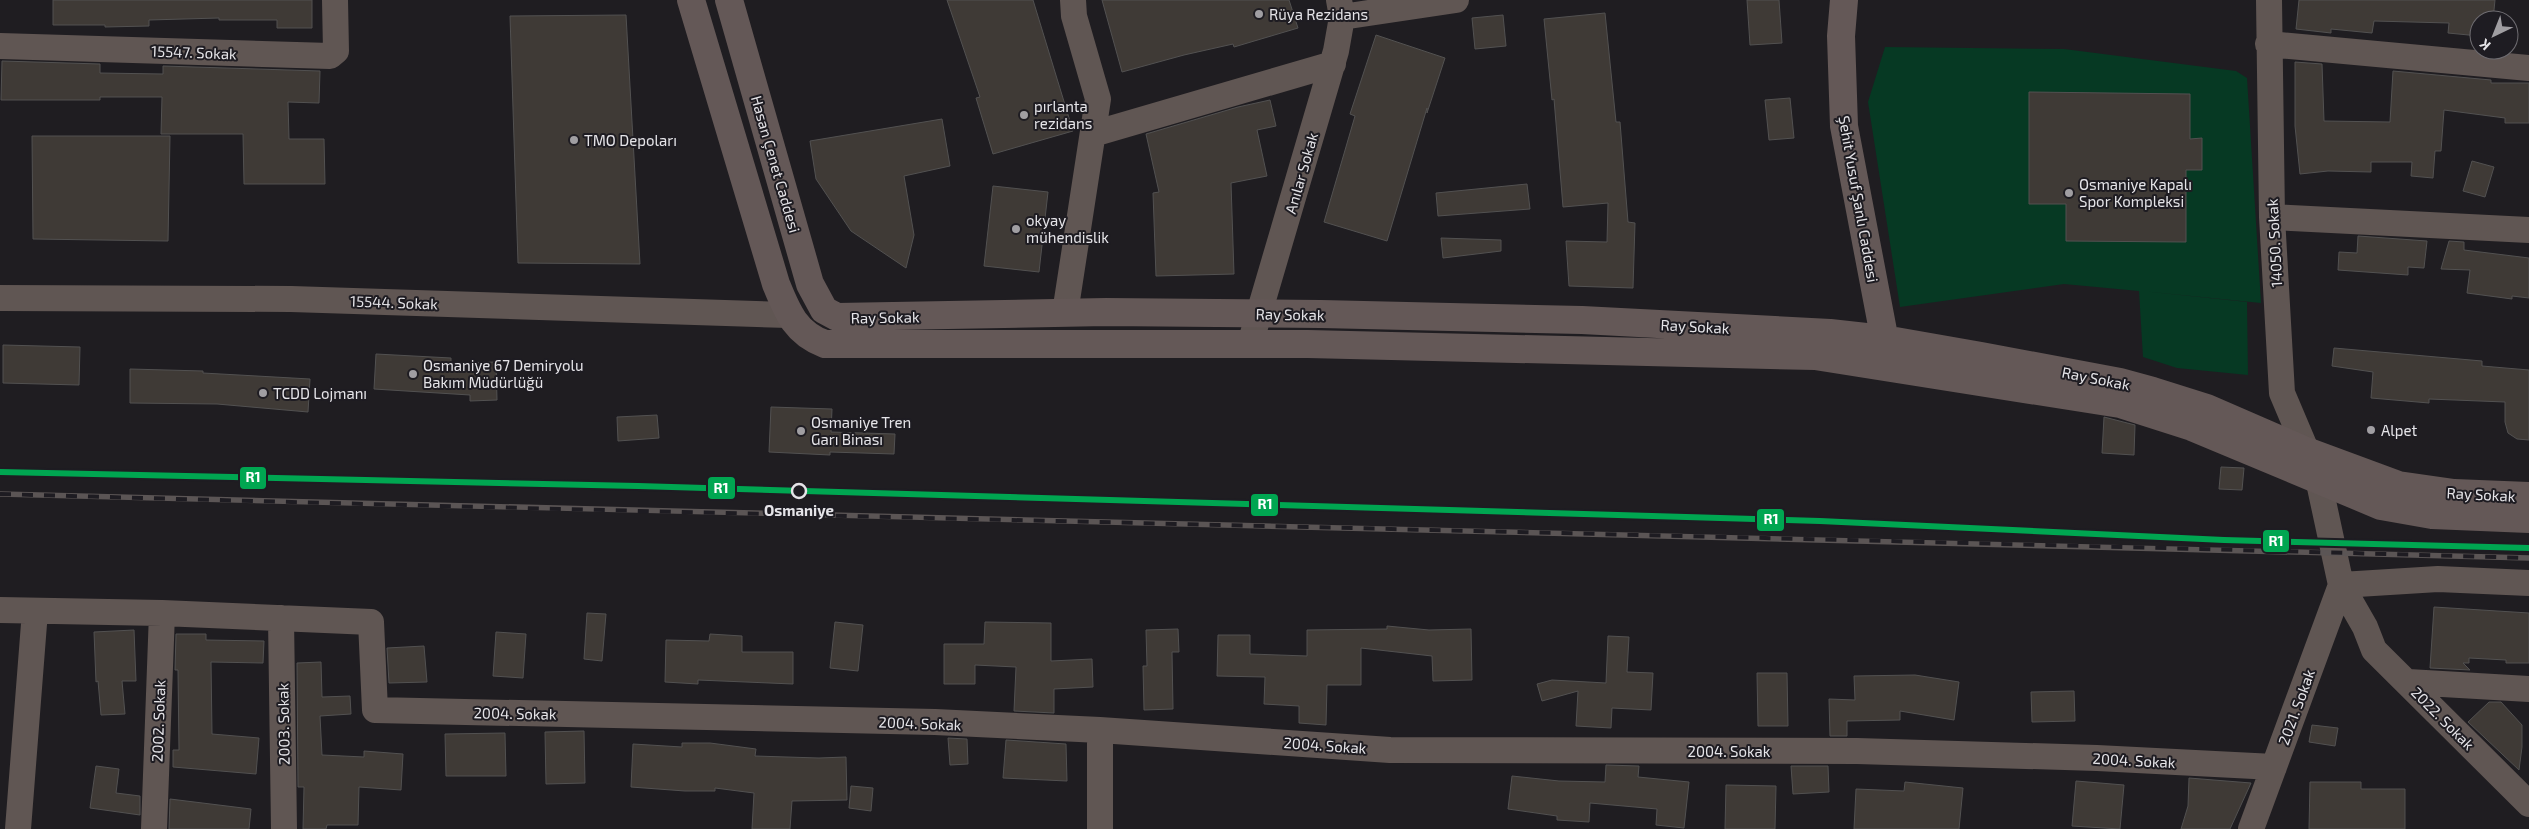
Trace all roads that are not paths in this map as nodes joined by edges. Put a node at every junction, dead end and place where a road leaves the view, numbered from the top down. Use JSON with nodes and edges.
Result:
{"nodes":[{"id":1,"x":335,"y":0,"type":"edge"},
{"id":2,"x":691,"y":0,"type":"edge"},
{"id":3,"x":729,"y":0,"type":"edge"},
{"id":4,"x":1073,"y":0,"type":"edge"},
{"id":5,"x":1456,"y":0,"type":"edge"},
{"id":6,"x":1844,"y":0,"type":"edge"},
{"id":7,"x":2269,"y":0,"type":"edge"},
{"id":8,"x":1340,"y":8,"type":"edge"},
{"id":9,"x":2268,"y":44,"type":"junction"},
{"id":10,"x":0,"y":46,"type":"edge"},
{"id":11,"x":1333,"y":64,"type":"junction"},
{"id":12,"x":2529,"y":68,"type":"edge"},
{"id":13,"x":1093,"y":134,"type":"junction"},
{"id":14,"x":2272,"y":217,"type":"junction"},
{"id":15,"x":2529,"y":230,"type":"edge"},
{"id":16,"x":0,"y":298,"type":"edge"},
{"id":17,"x":1065,"y":313,"type":"junction"},
{"id":18,"x":1259,"y":313,"type":"junction"},
{"id":19,"x":789,"y":315,"type":"junction"},
{"id":20,"x":837,"y":317,"type":"joint"},
{"id":21,"x":1884,"y":340,"type":"junction"},
{"id":22,"x":1250,"y":344,"type":"junction"},
{"id":23,"x":1890,"y":366,"type":"junction"},
{"id":24,"x":2306,"y":451,"type":"junction"},
{"id":25,"x":2318,"y":478,"type":"junction"},
{"id":26,"x":2529,"y":496,"type":"edge"},
{"id":27,"x":2529,"y":519,"type":"edge"},
{"id":28,"x":2529,"y":583,"type":"edge"},
{"id":29,"x":2341,"y":585,"type":"junction"},
{"id":30,"x":0,"y":610,"type":"edge"},
{"id":31,"x":35,"y":611,"type":"junction"},
{"id":32,"x":162,"y":613,"type":"junction"},
{"id":33,"x":281,"y":618,"type":"junction"},
{"id":34,"x":2408,"y":682,"type":"junction"},
{"id":35,"x":2529,"y":689,"type":"edge"},
{"id":36,"x":1100,"y":730,"type":"junction"},
{"id":37,"x":2274,"y":767,"type":"junction"},
{"id":38,"x":2529,"y":804,"type":"edge"},
{"id":39,"x":18,"y":829,"type":"edge"},
{"id":40,"x":154,"y":829,"type":"edge"},
{"id":41,"x":284,"y":829,"type":"edge"},
{"id":42,"x":1100,"y":829,"type":"edge"},
{"id":43,"x":2250,"y":829,"type":"edge"}],
"edges":[{"from":1,"to":10,"type":"street","name":"15547. Sokak"},
{"from":2,"to":19,"type":"street"},
{"from":3,"to":20,"type":"street","name":"Hasan Çenet Caddesi"},
{"from":4,"to":13,"type":"street"},
{"from":5,"to":8,"type":"street"},
{"from":6,"to":21,"type":"street","name":"Şehit Yusuf Şanlı Caddesi"},
{"from":7,"to":9,"type":"street","name":"14050. Sokak"},
{"from":8,"to":11,"type":"street","name":"Anılar Sokak"},
{"from":9,"to":12,"type":"street"},
{"from":9,"to":14,"type":"street","name":"14050. Sokak"},
{"from":11,"to":13,"type":"street"},
{"from":11,"to":18,"type":"street","name":"Anılar Sokak"},
{"from":13,"to":17,"type":"street"},
{"from":14,"to":15,"type":"street"},
{"from":14,"to":24,"type":"street","name":"14050. Sokak"},
{"from":16,"to":19,"type":"street","name":"15544. Sokak"},
{"from":17,"to":18,"type":"street","name":"Ray Sokak"},
{"from":17,"to":20,"type":"street","name":"Ray Sokak"},
{"from":18,"to":21,"type":"street","name":"Ray Sokak"},
{"from":18,"to":22,"type":"street","name":"Anılar Sokak"},
{"from":19,"to":22,"type":"street"},
{"from":21,"to":23,"type":"street","name":"Şehit Yusuf Şanlı Caddesi"},
{"from":21,"to":24,"type":"street","name":"Ray Sokak"},
{"from":22,"to":23,"type":"street"},
{"from":23,"to":25,"type":"street"},
{"from":24,"to":25,"type":"street","name":"14050. Sokak"},
{"from":24,"to":26,"type":"street","name":"Ray Sokak"},
{"from":25,"to":27,"type":"street"},
{"from":25,"to":29,"type":"street","name":"14050. Sokak"},
{"from":28,"to":29,"type":"street"},
{"from":29,"to":34,"type":"street","name":"2022. Sokak"},
{"from":29,"to":37,"type":"street","name":"2021. Sokak"},
{"from":30,"to":31,"type":"street"},
{"from":31,"to":32,"type":"street"},
{"from":31,"to":39,"type":"street"},
{"from":32,"to":33,"type":"street"},
{"from":32,"to":40,"type":"street","name":"2002. Sokak"},
{"from":33,"to":36,"type":"street","name":"2004. Sokak"},
{"from":33,"to":41,"type":"street","name":"2003. Sokak"},
{"from":34,"to":35,"type":"street"},
{"from":34,"to":38,"type":"street","name":"2022. Sokak"},
{"from":36,"to":37,"type":"street","name":"2004. Sokak"},
{"from":36,"to":42,"type":"street"},
{"from":37,"to":43,"type":"street","name":"2021. Sokak"}]}
